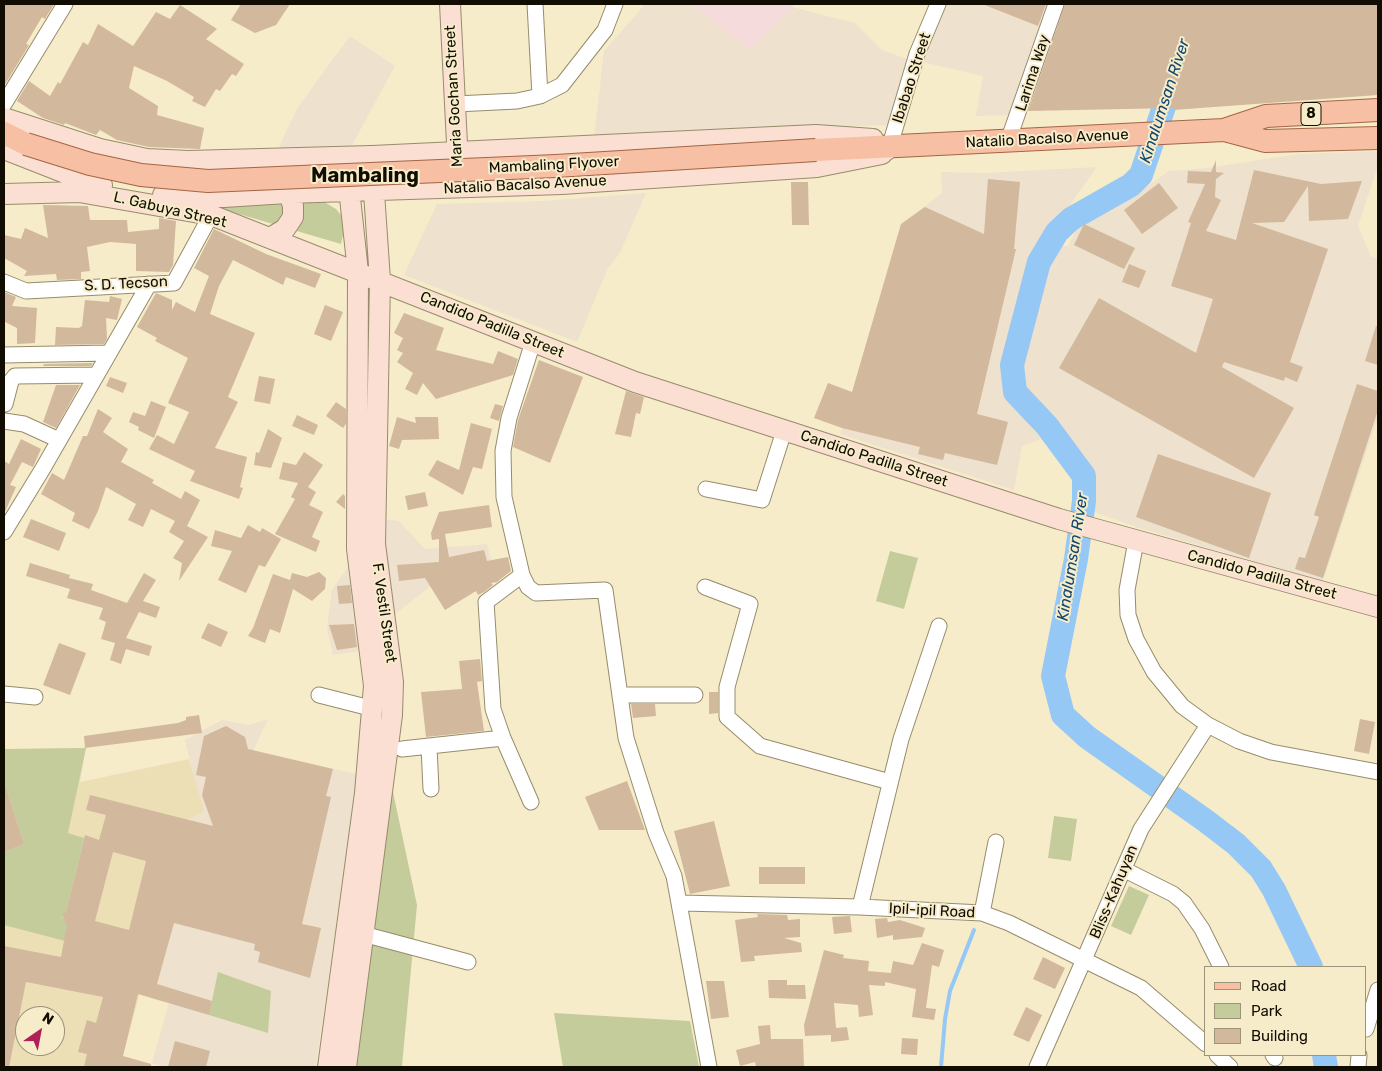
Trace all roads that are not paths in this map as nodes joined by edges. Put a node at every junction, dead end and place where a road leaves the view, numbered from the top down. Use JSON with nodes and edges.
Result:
{"nodes":[{"id":1,"x":65,"y":4,"type":"edge"},
{"id":2,"x":450,"y":4,"type":"edge"},
{"id":3,"x":535,"y":4,"type":"edge"},
{"id":4,"x":615,"y":4,"type":"edge"},
{"id":5,"x":938,"y":4,"type":"edge"},
{"id":6,"x":1056,"y":4,"type":"edge"},
{"id":7,"x":540,"y":96,"type":"junction"},
{"id":8,"x":4,"y":104,"type":"edge"},
{"id":9,"x":456,"y":104,"type":"junction"},
{"id":10,"x":1378,"y":110,"type":"edge"},
{"id":11,"x":4,"y":118,"type":"edge"},
{"id":12,"x":1224,"y":130,"type":"junction"},
{"id":13,"x":4,"y":135,"type":"edge"},
{"id":14,"x":1378,"y":138,"type":"edge"},
{"id":15,"x":1008,"y":141,"type":"junction"},
{"id":16,"x":890,"y":146,"type":"junction"},
{"id":17,"x":4,"y":150,"type":"edge"},
{"id":18,"x":458,"y":150,"type":"junction"},
{"id":19,"x":816,"y":150,"type":"joint"},
{"id":20,"x":372,"y":156,"type":"junction"},
{"id":21,"x":344,"y":157,"type":"junction"},
{"id":22,"x":306,"y":158,"type":"junction"},
{"id":23,"x":458,"y":188,"type":"junction"},
{"id":24,"x":374,"y":191,"type":"junction"},
{"id":25,"x":350,"y":192,"type":"junction"},
{"id":26,"x":287,"y":193,"type":"junction"},
{"id":27,"x":4,"y":194,"type":"edge"},
{"id":28,"x":211,"y":216,"type":"junction"},
{"id":29,"x":270,"y":238,"type":"junction"},
{"id":30,"x":358,"y":272,"type":"junction"},
{"id":31,"x":380,"y":280,"type":"junction"},
{"id":32,"x":4,"y":282,"type":"edge"},
{"id":33,"x":149,"y":284,"type":"junction"},
{"id":34,"x":534,"y":342,"type":"junction"},
{"id":35,"x":109,"y":353,"type":"junction"},
{"id":36,"x":4,"y":355,"type":"edge"},
{"id":37,"x":96,"y":375,"type":"junction"},
{"id":38,"x":5,"y":404,"type":"dead end"},
{"id":39,"x":4,"y":421,"type":"edge"},
{"id":40,"x":784,"y":430,"type":"junction"},
{"id":41,"x":59,"y":440,"type":"junction"},
{"id":42,"x":706,"y":489,"type":"dead end"},
{"id":43,"x":4,"y":532,"type":"edge"},
{"id":44,"x":1136,"y":541,"type":"junction"},
{"id":45,"x":522,"y":575,"type":"junction"},
{"id":46,"x":705,"y":587,"type":"dead end"},
{"id":47,"x":1378,"y":607,"type":"edge"},
{"id":48,"x":939,"y":626,"type":"dead end"},
{"id":49,"x":4,"y":694,"type":"edge"},
{"id":50,"x":319,"y":695,"type":"dead end"},
{"id":51,"x":621,"y":695,"type":"junction"},
{"id":52,"x":695,"y":695,"type":"dead end"},
{"id":53,"x":35,"y":697,"type":"dead end"},
{"id":54,"x":374,"y":709,"type":"junction"},
{"id":55,"x":1208,"y":725,"type":"junction"},
{"id":56,"x":503,"y":738,"type":"junction"},
{"id":57,"x":428,"y":747,"type":"junction"},
{"id":58,"x":402,"y":749,"type":"dead end"},
{"id":59,"x":1378,"y":772,"type":"edge"},
{"id":60,"x":890,"y":782,"type":"junction"},
{"id":61,"x":431,"y":789,"type":"dead end"},
{"id":62,"x":532,"y":802,"type":"dead end"},
{"id":63,"x":996,"y":842,"type":"dead end"},
{"id":64,"x":1125,"y":870,"type":"junction"},
{"id":65,"x":680,"y":903,"type":"junction"},
{"id":66,"x":860,"y":907,"type":"junction"},
{"id":67,"x":982,"y":913,"type":"junction"},
{"id":68,"x":363,"y":934,"type":"junction"},
{"id":69,"x":1085,"y":960,"type":"junction"},
{"id":70,"x":468,"y":962,"type":"dead end"},
{"id":71,"x":1220,"y":966,"type":"edge"},
{"id":72,"x":1378,"y":990,"type":"edge"},
{"id":73,"x":1367,"y":1026,"type":"edge"},
{"id":74,"x":1204,"y":1042,"type":"edge"},
{"id":75,"x":1218,"y":1056,"type":"edge"},
{"id":76,"x":328,"y":1067,"type":"edge"},
{"id":77,"x":346,"y":1067,"type":"edge"},
{"id":78,"x":709,"y":1067,"type":"edge"},
{"id":79,"x":1037,"y":1067,"type":"edge"},
{"id":80,"x":1230,"y":1067,"type":"edge"}],
"edges":[{"from":1,"to":8,"type":"street"},
{"from":2,"to":9,"type":"main road","name":"Maria Gochan Street"},
{"from":3,"to":7,"type":"street"},
{"from":4,"to":7,"type":"street"},
{"from":5,"to":16,"type":"street","name":"Ibabao Street"},
{"from":6,"to":15,"type":"street","name":"Larima Way"},
{"from":7,"to":9,"type":"street"},
{"from":9,"to":18,"type":"main road","name":"Maria Gochan Street"},
{"from":10,"to":12,"type":"main road","name":"Natalio Bacalso Avenue","number":"8"},
{"from":11,"to":22,"type":"main road","name":"Natalio Bacalso Avenue","number":"8"},
{"from":12,"to":14,"type":"main road","name":"Natalio Bacalso Avenue","number":"8"},
{"from":12,"to":15,"type":"main road","name":"Natalio Bacalso Avenue","number":"8"},
{"from":13,"to":19,"type":"main road","name":"Mambaling Flyover","number":"8","bridge":true},
{"from":15,"to":16,"type":"main road","name":"Natalio Bacalso Avenue","number":"8"},
{"from":16,"to":18,"type":"main road","name":"Natalio Bacalso Avenue","number":"8"},
{"from":16,"to":19,"type":"main road","name":"Natalio Bacalso Avenue","number":"8"},
{"from":16,"to":23,"type":"main road","name":"Natalio Bacalso Avenue","number":"8"},
{"from":17,"to":26,"type":"main road","name":"Natalio Bacalso Avenue","number":"8"},
{"from":18,"to":20,"type":"main road","name":"Natalio Bacalso Avenue","number":"8"},
{"from":18,"to":23,"type":"main road","name":"Maria Gochan Street"},
{"from":20,"to":21,"type":"main road","name":"Natalio Bacalso Avenue","number":"8"},
{"from":20,"to":24,"type":"main road","name":"F. Vestil Street"},
{"from":21,"to":22,"type":"main road","name":"Natalio Bacalso Avenue","number":"8"},
{"from":21,"to":25,"type":"main road","name":"F. Vestil Street"},
{"from":22,"to":26,"type":"main road"},
{"from":23,"to":24,"type":"main road","name":"Natalio Bacalso Avenue","number":"8"},
{"from":24,"to":25,"type":"main road","name":"Natalio Bacalso Avenue","number":"8"},
{"from":24,"to":31,"type":"main road","name":"F. Vestil Street"},
{"from":25,"to":26,"type":"main road","name":"Natalio Bacalso Avenue","number":"8"},
{"from":25,"to":30,"type":"main road","name":"F. Vestil Street"},
{"from":26,"to":29,"type":"main road"},
{"from":27,"to":28,"type":"main road","name":"L. Gabuya Street"},
{"from":28,"to":29,"type":"main road","name":"L. Gabuya Street"},
{"from":28,"to":33,"type":"street","name":"S. D. Tecson"},
{"from":29,"to":30,"type":"main road","name":"L. Gabuya Street"},
{"from":30,"to":31,"type":"main road","name":"Candido Padilla Street"},
{"from":30,"to":54,"type":"main road","name":"F. Vestil Street"},
{"from":31,"to":34,"type":"main road","name":"Candido Padilla Street"},
{"from":31,"to":68,"type":"main road","name":"F. Vestil Street"},
{"from":32,"to":33,"type":"street","name":"S. D. Tecson"},
{"from":33,"to":35,"type":"street"},
{"from":34,"to":40,"type":"main road","name":"Candido Padilla Street"},
{"from":34,"to":45,"type":"street"},
{"from":35,"to":36,"type":"street"},
{"from":35,"to":37,"type":"street"},
{"from":37,"to":38,"type":"street"},
{"from":37,"to":41,"type":"street"},
{"from":39,"to":41,"type":"street"},
{"from":40,"to":42,"type":"street"},
{"from":40,"to":44,"type":"main road","name":"Candido Padilla Street"},
{"from":41,"to":43,"type":"street"},
{"from":44,"to":47,"type":"main road","name":"Candido Padilla Street"},
{"from":44,"to":55,"type":"street"},
{"from":45,"to":51,"type":"street"},
{"from":45,"to":56,"type":"street"},
{"from":46,"to":60,"type":"street"},
{"from":48,"to":60,"type":"street"},
{"from":49,"to":53,"type":"street"},
{"from":50,"to":54,"type":"street"},
{"from":51,"to":52,"type":"street"},
{"from":51,"to":65,"type":"street"},
{"from":54,"to":76,"type":"main road","name":"F. Vestil Street"},
{"from":55,"to":59,"type":"street"},
{"from":55,"to":64,"type":"street","name":"Bliss-Kahuyan"},
{"from":56,"to":57,"type":"street"},
{"from":56,"to":62,"type":"street"},
{"from":57,"to":58,"type":"street"},
{"from":57,"to":61,"type":"street"},
{"from":60,"to":66,"type":"street"},
{"from":63,"to":67,"type":"street"},
{"from":64,"to":69,"type":"street","name":"Bliss-Kahuyan"},
{"from":64,"to":71,"type":"street"},
{"from":65,"to":66,"type":"street","name":"Ipil-ipil Road"},
{"from":65,"to":78,"type":"street"},
{"from":66,"to":67,"type":"street","name":"Ipil-ipil Road"},
{"from":67,"to":69,"type":"street","name":"Ipil-ipil Road"},
{"from":68,"to":70,"type":"street"},
{"from":68,"to":77,"type":"main road","name":"F. Vestil Street"},
{"from":69,"to":74,"type":"street","name":"Ipil-ipil Road"},
{"from":69,"to":79,"type":"street","name":"Bliss-Kahuyan"},
{"from":72,"to":73,"type":"street"},
{"from":75,"to":80,"type":"street"}]}
